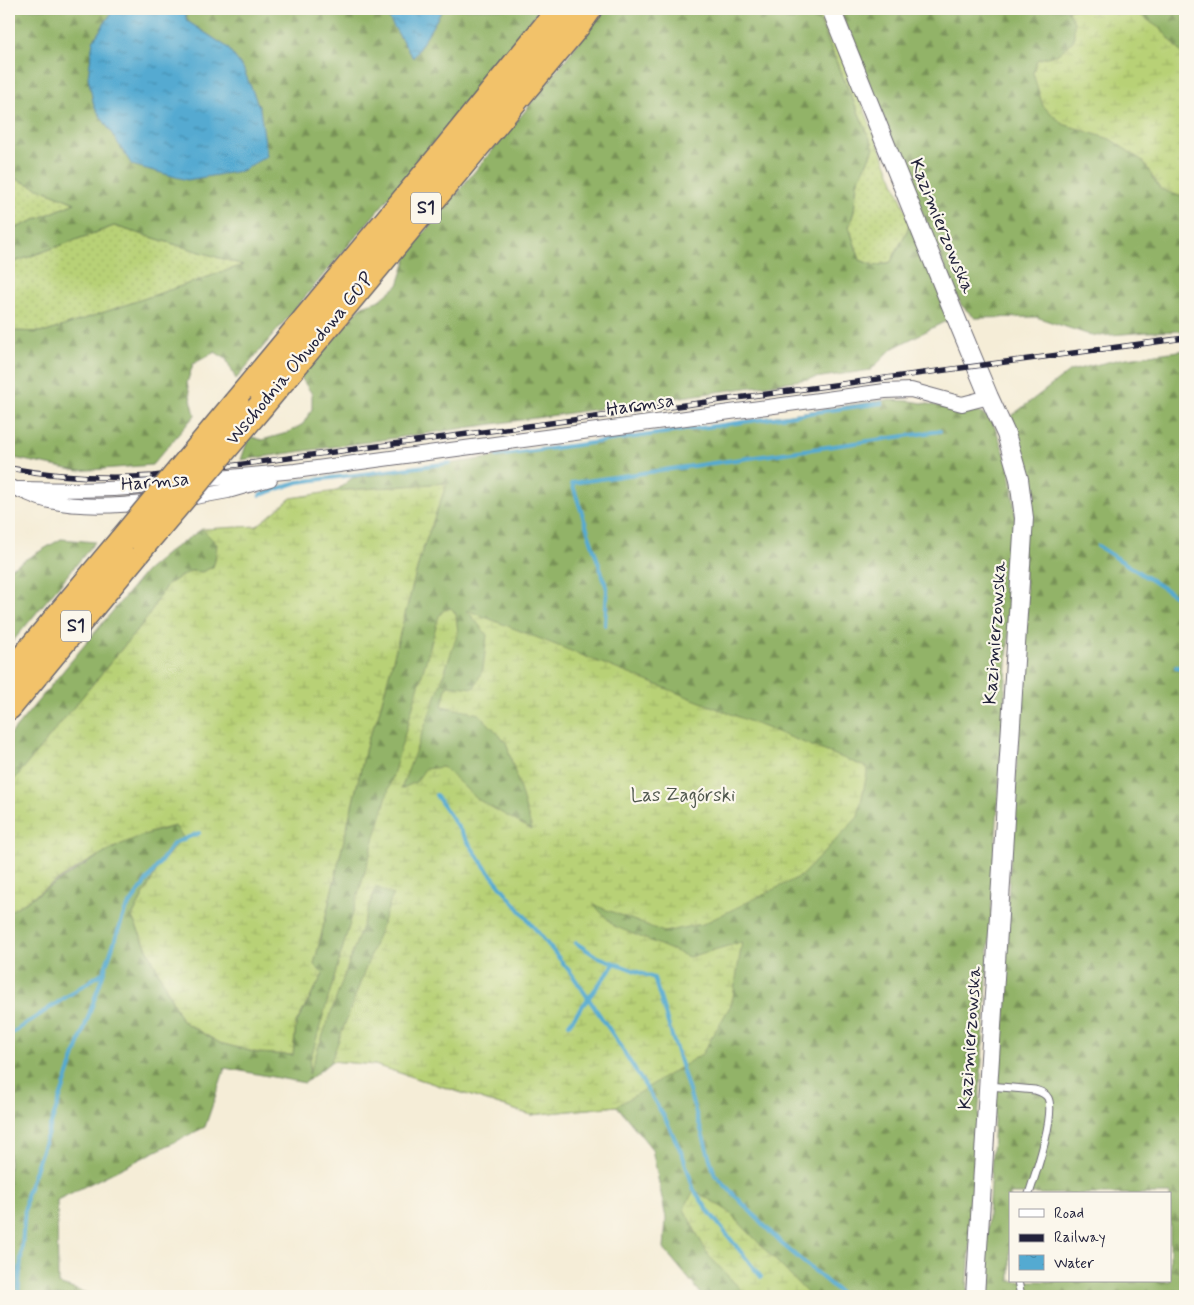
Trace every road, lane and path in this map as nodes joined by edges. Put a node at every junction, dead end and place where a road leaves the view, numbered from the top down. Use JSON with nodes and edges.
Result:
{"nodes":[{"id":1,"x":560,"y":9,"type":"edge"},
{"id":2,"x":589,"y":9,"type":"edge"},
{"id":3,"x":831,"y":9,"type":"edge"},
{"id":4,"x":989,"y":397,"type":"junction"},
{"id":5,"x":13,"y":488,"type":"edge"},
{"id":6,"x":133,"y":542,"type":"junction"},
{"id":7,"x":9,"y":675,"type":"edge"},
{"id":8,"x":9,"y":707,"type":"edge"},
{"id":9,"x":988,"y":1086,"type":"junction"},
{"id":10,"x":1031,"y":1192,"type":"edge"},
{"id":11,"x":1018,"y":1282,"type":"edge"},
{"id":12,"x":975,"y":1296,"type":"edge"},
{"id":13,"x":1021,"y":1296,"type":"edge"}],
"edges":[{"from":1,"to":6,"type":"highway","name":"Wschodnia Obwodowa GOP","number":"S1","bridge":true},
{"from":2,"to":6,"type":"highway","name":"Wschodnia Obwodowa GOP","number":"S1","bridge":true},
{"from":3,"to":4,"type":"street","name":"Kazimierzowska"},
{"from":4,"to":5,"type":"street","name":"Harmsa"},
{"from":4,"to":9,"type":"street","name":"Kazimierzowska"},
{"from":6,"to":7,"type":"highway","name":"Wschodnia Obwodowa GOP","number":"S1"},
{"from":6,"to":8,"type":"highway","name":"Wschodnia Obwodowa GOP","number":"S1"},
{"from":9,"to":10,"type":"lane"},
{"from":9,"to":12,"type":"street","name":"Kazimierzowska"},
{"from":11,"to":13,"type":"lane"}]}
